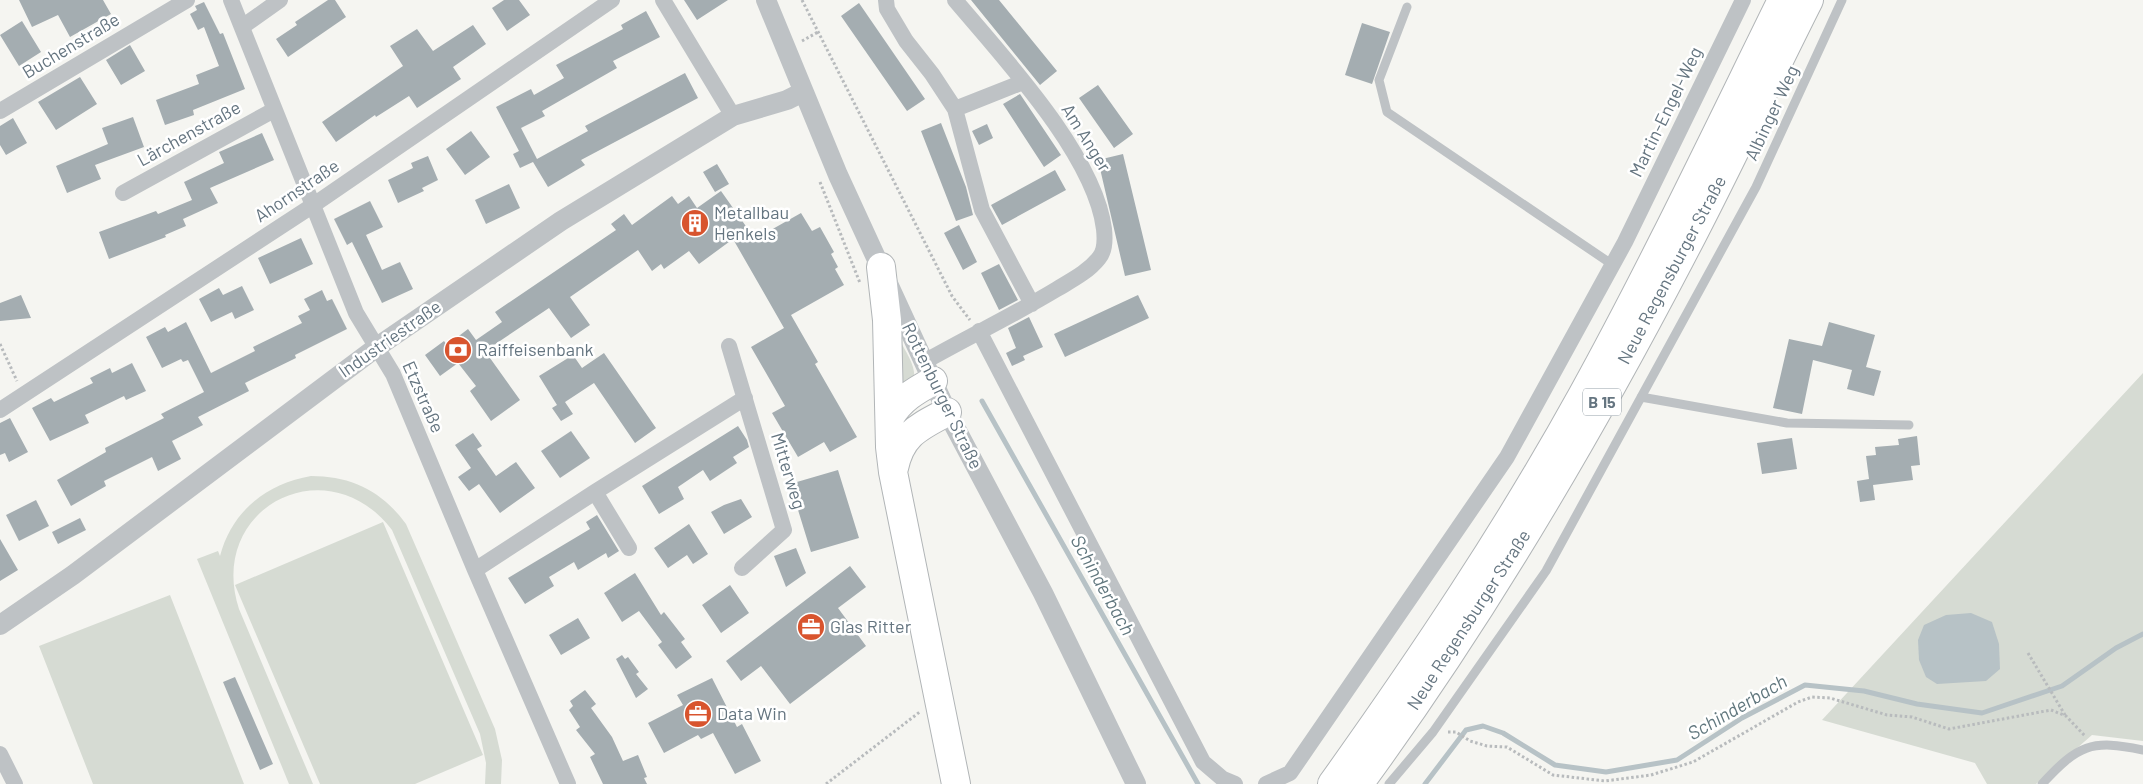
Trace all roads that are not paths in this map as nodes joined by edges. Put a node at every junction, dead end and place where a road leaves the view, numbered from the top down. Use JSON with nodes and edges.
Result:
{"nodes":[{"id":1,"x":187,"y":0,"type":"edge"},
{"id":2,"x":231,"y":0,"type":"edge"},
{"id":3,"x":280,"y":0,"type":"edge"},
{"id":4,"x":612,"y":0,"type":"edge"},
{"id":5,"x":663,"y":0,"type":"edge"},
{"id":6,"x":766,"y":0,"type":"edge"},
{"id":7,"x":886,"y":0,"type":"edge"},
{"id":8,"x":955,"y":0,"type":"edge"},
{"id":9,"x":1743,"y":0,"type":"edge"},
{"id":10,"x":1782,"y":0,"type":"edge"},
{"id":11,"x":1809,"y":0,"type":"edge"},
{"id":12,"x":1842,"y":0,"type":"edge"},
{"id":13,"x":1407,"y":7,"type":"dead end"},
{"id":14,"x":242,"y":27,"type":"junction"},
{"id":15,"x":1023,"y":82,"type":"junction"},
{"id":16,"x":802,"y":92,"type":"junction"},
{"id":17,"x":955,"y":109,"type":"junction"},
{"id":18,"x":274,"y":110,"type":"junction"},
{"id":19,"x":0,"y":111,"type":"edge"},
{"id":20,"x":733,"y":116,"type":"junction"},
{"id":21,"x":122,"y":193,"type":"dead end"},
{"id":22,"x":312,"y":206,"type":"junction"},
{"id":23,"x":1613,"y":265,"type":"junction"},
{"id":24,"x":881,"y":267,"type":"junction"},
{"id":25,"x":1032,"y":304,"type":"junction"},
{"id":26,"x":979,"y":331,"type":"junction"},
{"id":27,"x":729,"y":346,"type":"dead end"},
{"id":28,"x":377,"y":347,"type":"junction"},
{"id":29,"x":928,"y":372,"type":"junction"},
{"id":30,"x":1641,"y":397,"type":"junction"},
{"id":31,"x":746,"y":398,"type":"junction"},
{"id":32,"x":0,"y":410,"type":"edge"},
{"id":33,"x":947,"y":412,"type":"junction"},
{"id":34,"x":890,"y":417,"type":"junction"},
{"id":35,"x":1909,"y":426,"type":"dead end"},
{"id":36,"x":893,"y":472,"type":"junction"},
{"id":37,"x":596,"y":492,"type":"junction"},
{"id":38,"x":629,"y":548,"type":"dead end"},
{"id":39,"x":742,"y":568,"type":"dead end"},
{"id":40,"x":475,"y":570,"type":"junction"},
{"id":41,"x":0,"y":625,"type":"edge"},
{"id":42,"x":2143,"y":750,"type":"edge"},
{"id":43,"x":0,"y":754,"type":"edge"},
{"id":44,"x":15,"y":784,"type":"edge"},
{"id":45,"x":568,"y":784,"type":"edge"},
{"id":46,"x":956,"y":784,"type":"edge"},
{"id":47,"x":1136,"y":784,"type":"edge"},
{"id":48,"x":1235,"y":784,"type":"edge"},
{"id":49,"x":1266,"y":784,"type":"edge"},
{"id":50,"x":1332,"y":784,"type":"edge"},
{"id":51,"x":1359,"y":784,"type":"edge"},
{"id":52,"x":1389,"y":784,"type":"edge"},
{"id":53,"x":2042,"y":784,"type":"edge"}],
"edges":[{"from":1,"to":19,"type":"street","name":"Buchenstraße"},
{"from":2,"to":14,"type":"street","name":"Etzstraße"},
{"from":3,"to":14,"type":"street"},
{"from":4,"to":22,"type":"street","name":"Ahornstraße"},
{"from":5,"to":20,"type":"street"},
{"from":6,"to":16,"type":"street","name":"Rottenburger Straße"},
{"from":7,"to":17,"type":"street"},
{"from":8,"to":15,"type":"street","name":"Am Anger"},
{"from":9,"to":23,"type":"street","name":"Martin-Engel-Weg"},
{"from":10,"to":50,"type":"highway","number":"B 15"},
{"from":11,"to":51,"type":"highway","name":"Neue Regensburger Straße","number":"B 15"},
{"from":12,"to":30,"type":"lane","name":"Albinger Weg"},
{"from":13,"to":23,"type":"lane"},
{"from":14,"to":18,"type":"street","name":"Etzstraße"},
{"from":15,"to":17,"type":"street"},
{"from":15,"to":25,"type":"street","name":"Am Anger"},
{"from":16,"to":20,"type":"street","name":"Industriestraße"},
{"from":16,"to":24,"type":"street","name":"Rottenburger Straße"},
{"from":17,"to":25,"type":"street"},
{"from":18,"to":21,"type":"street","name":"Lärchenstraße"},
{"from":18,"to":22,"type":"street","name":"Etzstraße"},
{"from":20,"to":28,"type":"street","name":"Industriestraße"},
{"from":22,"to":28,"type":"street","name":"Etzstraße"},
{"from":22,"to":32,"type":"street","name":"Ahornstraße"},
{"from":23,"to":49,"type":"street","name":"Martin-Engel-Weg"},
{"from":24,"to":29,"type":"street","name":"Rottenburger Straße"},
{"from":24,"to":34,"type":"highway"},
{"from":25,"to":26,"type":"street","name":"Am Anger"},
{"from":26,"to":29,"type":"street","name":"Am Anger"},
{"from":26,"to":48,"type":"street"},
{"from":27,"to":31,"type":"street","name":"Mitterweg"},
{"from":28,"to":40,"type":"street","name":"Etzstraße"},
{"from":28,"to":41,"type":"street","name":"Industriestraße"},
{"from":29,"to":33,"type":"street","name":"Rottenburger Straße"},
{"from":29,"to":34,"type":"highway"},
{"from":30,"to":35,"type":"lane"},
{"from":30,"to":52,"type":"lane","name":"Albinger Weg"},
{"from":31,"to":37,"type":"street"},
{"from":31,"to":39,"type":"street","name":"Mitterweg"},
{"from":33,"to":36,"type":"highway"},
{"from":33,"to":47,"type":"street","name":"Rottenburger Straße"},
{"from":34,"to":36,"type":"highway"},
{"from":36,"to":46,"type":"highway"},
{"from":37,"to":38,"type":"street"},
{"from":37,"to":40,"type":"street"},
{"from":40,"to":45,"type":"street","name":"Etzstraße"},
{"from":42,"to":53,"type":"lane"},
{"from":43,"to":44,"type":"street"}]}
